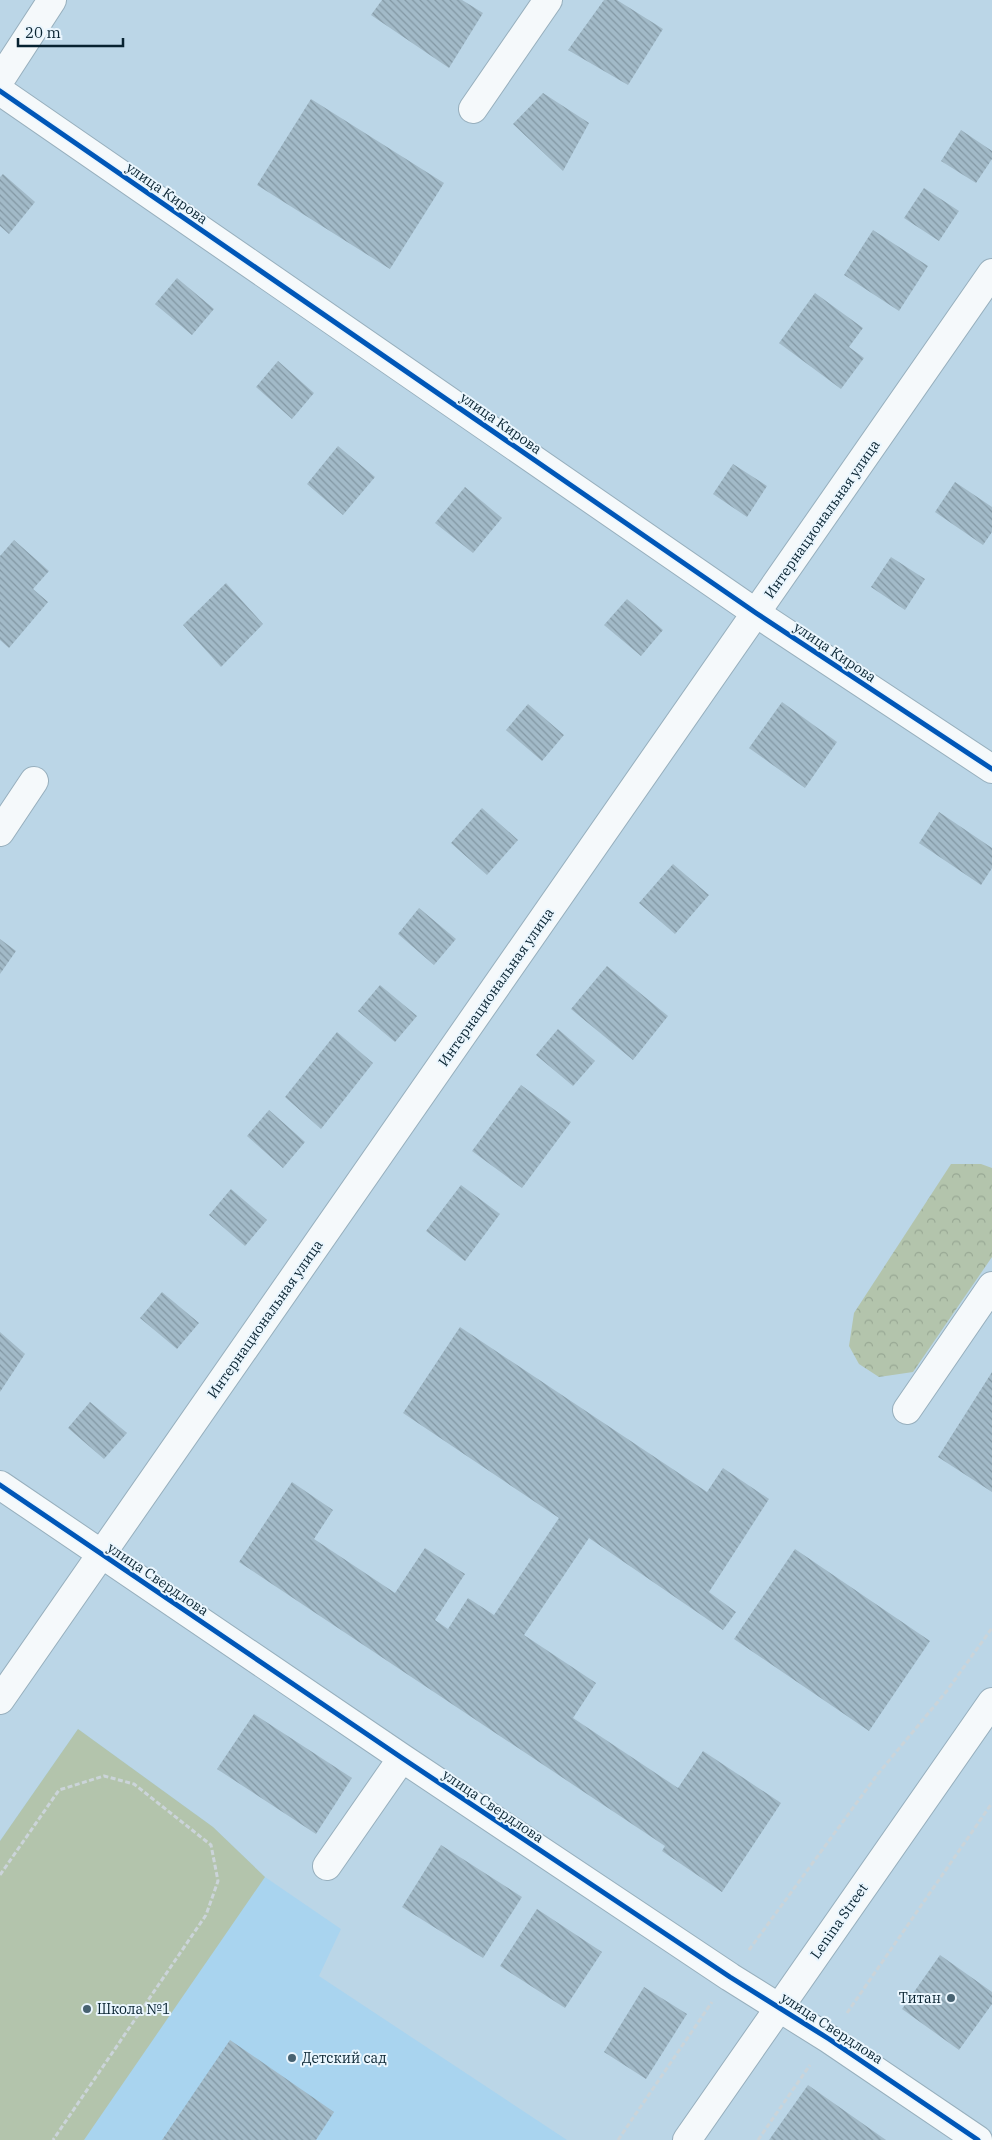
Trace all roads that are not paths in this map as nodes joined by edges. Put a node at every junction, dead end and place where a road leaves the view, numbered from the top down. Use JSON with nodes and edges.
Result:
{"nodes":[{"id":1,"x":52,"y":0,"type":"edge"},
{"id":2,"x":548,"y":0,"type":"edge"},
{"id":3,"x":0,"y":80,"type":"edge"},
{"id":4,"x":0,"y":91,"type":"edge"},
{"id":5,"x":473,"y":109,"type":"dead end"},
{"id":6,"x":992,"y":273,"type":"edge"},
{"id":7,"x":756,"y":613,"type":"junction"},
{"id":8,"x":992,"y":769,"type":"edge"},
{"id":9,"x":34,"y":781,"type":"dead end"},
{"id":10,"x":0,"y":832,"type":"edge"},
{"id":11,"x":992,"y":1286,"type":"edge"},
{"id":12,"x":906,"y":1410,"type":"dead end"},
{"id":13,"x":0,"y":1485,"type":"edge"},
{"id":14,"x":102,"y":1554,"type":"junction"},
{"id":15,"x":0,"y":1700,"type":"edge"},
{"id":16,"x":992,"y":1702,"type":"edge"},
{"id":17,"x":402,"y":1758,"type":"junction"},
{"id":18,"x":327,"y":1866,"type":"dead end"},
{"id":19,"x":779,"y":2007,"type":"junction"},
{"id":20,"x":687,"y":2140,"type":"edge"},
{"id":21,"x":978,"y":2140,"type":"edge"}],
"edges":[{"from":1,"to":3,"type":"street"},
{"from":2,"to":5,"type":"street"},
{"from":4,"to":7,"type":"street","name":"улица Кирова"},
{"from":6,"to":7,"type":"street","name":"Интернациональная улица"},
{"from":7,"to":8,"type":"street","name":"улица Кирова"},
{"from":7,"to":14,"type":"street","name":"Интернациональная улица"},
{"from":9,"to":10,"type":"street"},
{"from":11,"to":12,"type":"street"},
{"from":13,"to":14,"type":"street","name":"улица Свердлова"},
{"from":14,"to":15,"type":"street","name":"Интернациональная улица"},
{"from":14,"to":17,"type":"street","name":"улица Свердлова"},
{"from":16,"to":19,"type":"street","name":"Lenina Street"},
{"from":17,"to":18,"type":"street"},
{"from":17,"to":19,"type":"street","name":"улица Свердлова"},
{"from":19,"to":20,"type":"street","name":"Lenina Street"},
{"from":19,"to":21,"type":"street","name":"улица Свердлова"}]}
